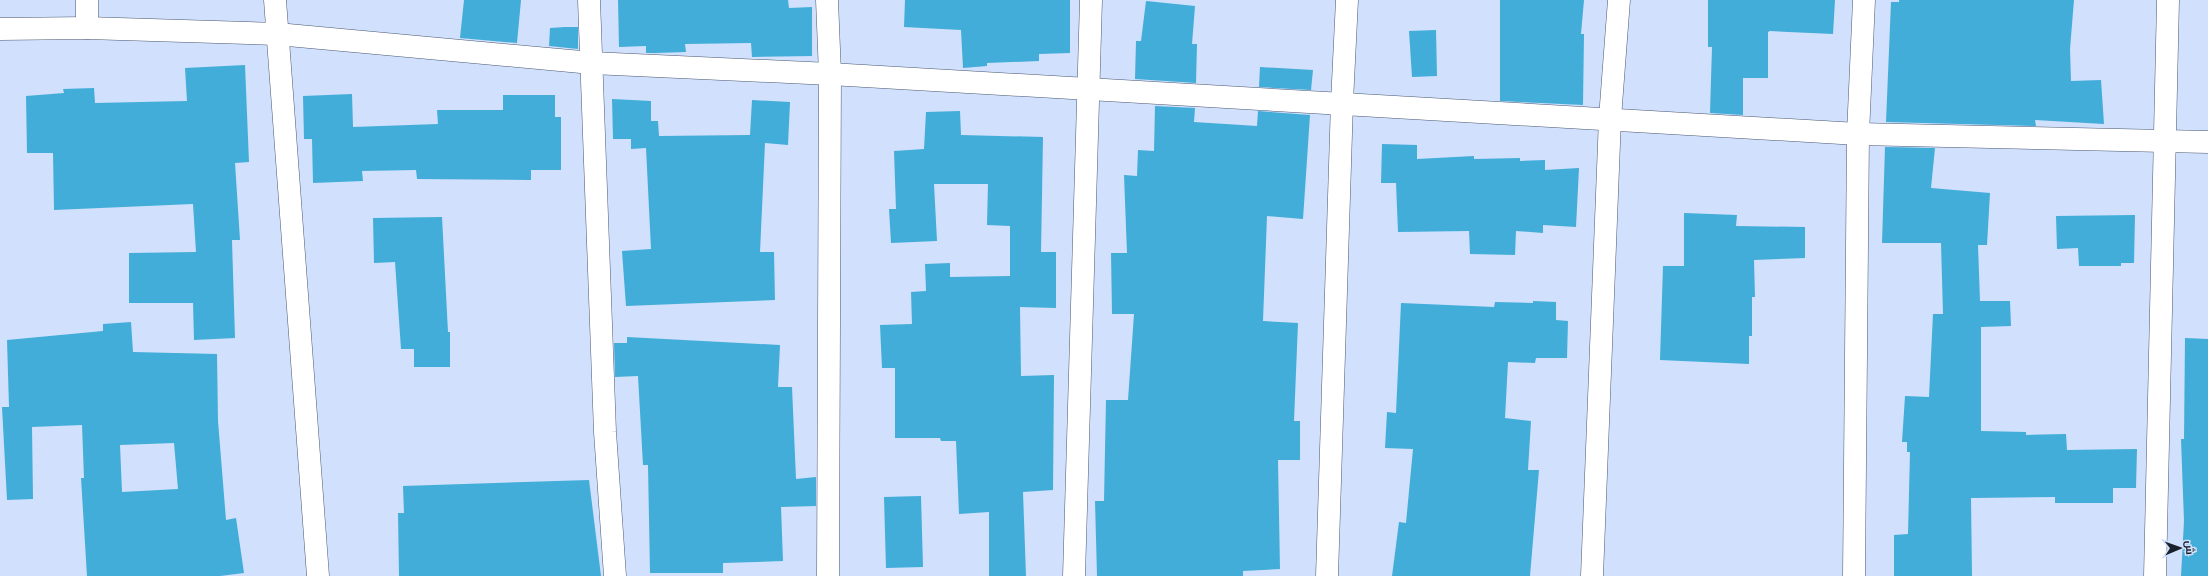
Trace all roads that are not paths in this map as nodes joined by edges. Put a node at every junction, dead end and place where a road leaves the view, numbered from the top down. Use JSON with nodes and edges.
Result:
{"nodes":[{"id":1,"x":87,"y":0,"type":"edge"},
{"id":2,"x":275,"y":0,"type":"edge"},
{"id":3,"x":589,"y":0,"type":"edge"},
{"id":4,"x":827,"y":0,"type":"edge"},
{"id":5,"x":1091,"y":0,"type":"edge"},
{"id":6,"x":1347,"y":0,"type":"edge"},
{"id":7,"x":1620,"y":0,"type":"edge"},
{"id":8,"x":1864,"y":0,"type":"edge"},
{"id":9,"x":2168,"y":0,"type":"edge"},
{"id":10,"x":87,"y":28,"type":"junction"},
{"id":11,"x":0,"y":29,"type":"edge"},
{"id":12,"x":277,"y":34,"type":"junction"},
{"id":13,"x":592,"y":63,"type":"junction"},
{"id":14,"x":830,"y":74,"type":"junction"},
{"id":15,"x":1088,"y":89,"type":"junction"},
{"id":16,"x":1342,"y":102,"type":"junction"},
{"id":17,"x":1610,"y":118,"type":"junction"},
{"id":18,"x":1858,"y":134,"type":"junction"},
{"id":19,"x":2166,"y":142,"type":"junction"},
{"id":20,"x":2208,"y":142,"type":"edge"},
{"id":21,"x":318,"y":576,"type":"edge"},
{"id":22,"x":615,"y":576,"type":"edge"},
{"id":23,"x":828,"y":576,"type":"edge"},
{"id":24,"x":1074,"y":576,"type":"edge"},
{"id":25,"x":1327,"y":576,"type":"edge"},
{"id":26,"x":1592,"y":576,"type":"edge"},
{"id":27,"x":1854,"y":576,"type":"edge"},
{"id":28,"x":2155,"y":576,"type":"edge"}],
"edges":[{"from":1,"to":10,"type":"street"},
{"from":2,"to":12,"type":"street"},
{"from":3,"to":13,"type":"street"},
{"from":4,"to":14,"type":"street"},
{"from":5,"to":15,"type":"street"},
{"from":6,"to":16,"type":"street"},
{"from":7,"to":17,"type":"street"},
{"from":8,"to":18,"type":"street"},
{"from":9,"to":19,"type":"street"},
{"from":10,"to":11,"type":"street"},
{"from":10,"to":12,"type":"street"},
{"from":12,"to":13,"type":"street"},
{"from":12,"to":21,"type":"street"},
{"from":13,"to":14,"type":"street"},
{"from":13,"to":22,"type":"street"},
{"from":14,"to":15,"type":"street"},
{"from":14,"to":23,"type":"street"},
{"from":15,"to":16,"type":"street"},
{"from":15,"to":24,"type":"street"},
{"from":16,"to":17,"type":"street"},
{"from":16,"to":25,"type":"street"},
{"from":17,"to":18,"type":"street"},
{"from":17,"to":26,"type":"street"},
{"from":18,"to":19,"type":"street"},
{"from":18,"to":27,"type":"street"},
{"from":19,"to":20,"type":"street"},
{"from":19,"to":28,"type":"street"}]}
